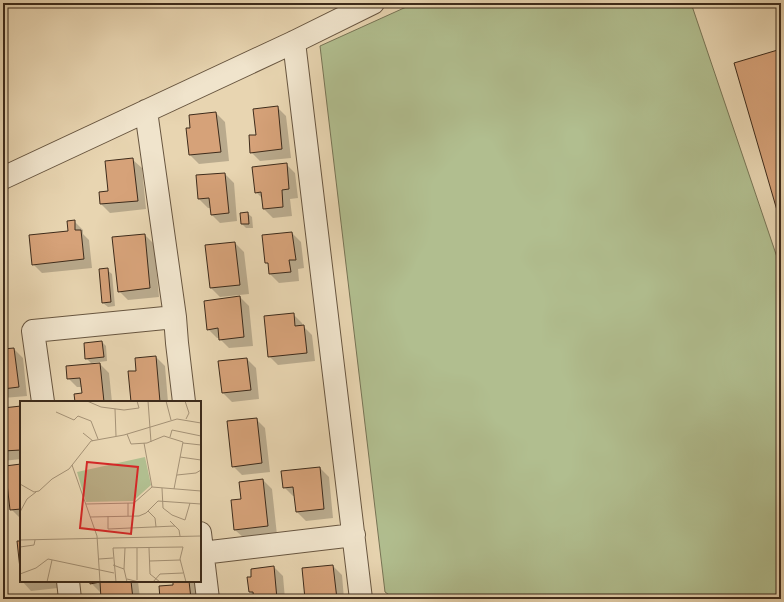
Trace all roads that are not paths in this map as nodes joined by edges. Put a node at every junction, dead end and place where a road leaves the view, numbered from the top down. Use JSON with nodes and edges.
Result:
{"nodes":[{"id":1,"x":373,"y":3,"type":"edge"},
{"id":2,"x":294,"y":42,"type":"junction"},
{"id":3,"x":146,"y":111,"type":"junction"},
{"id":4,"x":3,"y":178,"type":"edge"},
{"id":5,"x":175,"y":317,"type":"junction"},
{"id":6,"x":42,"y":401,"type":"edge"},
{"id":7,"x":184,"y":401,"type":"edge"},
{"id":8,"x":354,"y":535,"type":"junction"},
{"id":9,"x":201,"y":543,"type":"edge"},
{"id":10,"x":68,"y":582,"type":"edge"},
{"id":11,"x":70,"y":599,"type":"edge"},
{"id":12,"x":208,"y":599,"type":"edge"},
{"id":13,"x":361,"y":599,"type":"edge"}],
"edges":[{"from":1,"to":2,"type":"street"},
{"from":2,"to":3,"type":"street"},
{"from":2,"to":8,"type":"street"},
{"from":3,"to":4,"type":"street"},
{"from":3,"to":5,"type":"street"},
{"from":5,"to":6,"type":"street"},
{"from":5,"to":7,"type":"street"},
{"from":8,"to":9,"type":"street"},
{"from":8,"to":13,"type":"street"},
{"from":9,"to":12,"type":"street"},
{"from":10,"to":11,"type":"street"}]}
